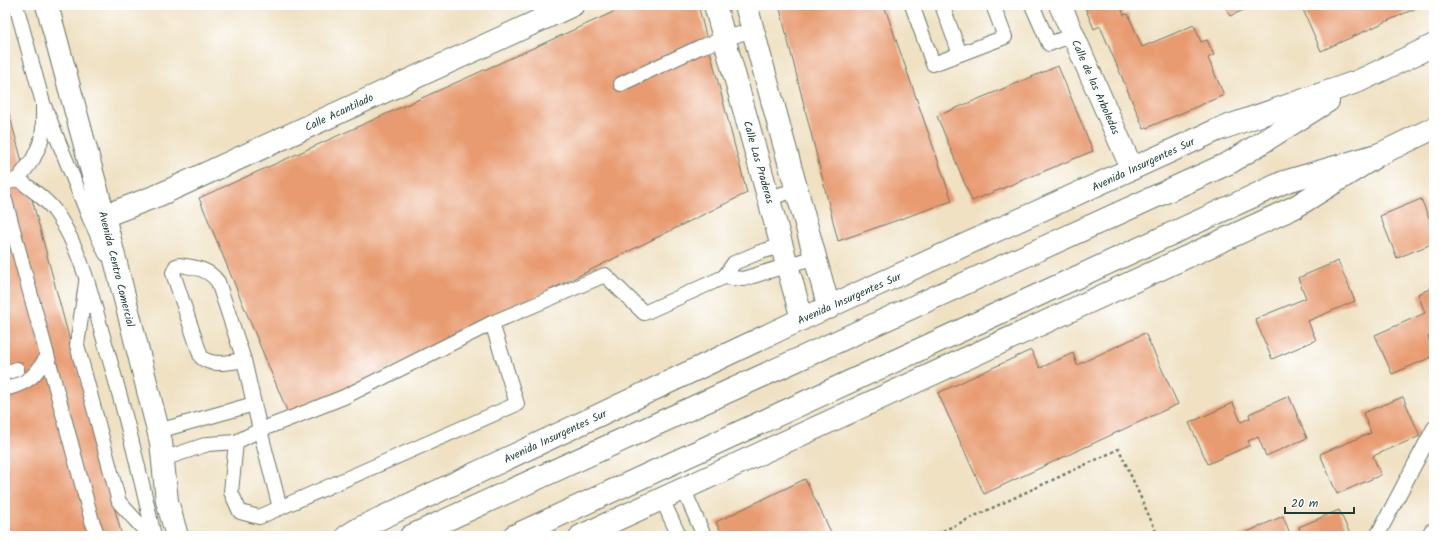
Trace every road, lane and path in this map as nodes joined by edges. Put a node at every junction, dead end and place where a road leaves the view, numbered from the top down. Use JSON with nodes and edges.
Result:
{"nodes":[{"id":1,"x":16,"y":5,"type":"edge"},
{"id":2,"x":47,"y":5,"type":"edge"},
{"id":3,"x":573,"y":5,"type":"edge"},
{"id":4,"x":715,"y":5,"type":"edge"},
{"id":5,"x":746,"y":5,"type":"edge"},
{"id":6,"x":912,"y":5,"type":"edge"},
{"id":7,"x":942,"y":5,"type":"edge"},
{"id":8,"x":993,"y":5,"type":"edge"},
{"id":9,"x":1032,"y":5,"type":"edge"},
{"id":10,"x":1060,"y":5,"type":"edge"},
{"id":11,"x":752,"y":30,"type":"junction"},
{"id":12,"x":1073,"y":35,"type":"junction"},
{"id":13,"x":724,"y":39,"type":"junction"},
{"id":14,"x":1434,"y":45,"type":"edge"},
{"id":15,"x":960,"y":54,"type":"junction"},
{"id":16,"x":1359,"y":81,"type":"junction"},
{"id":17,"x":621,"y":84,"type":"dead end"},
{"id":18,"x":43,"y":103,"type":"junction"},
{"id":19,"x":1434,"y":128,"type":"edge"},
{"id":20,"x":1380,"y":154,"type":"junction"},
{"id":21,"x":1132,"y":169,"type":"junction"},
{"id":22,"x":12,"y":181,"type":"edge"},
{"id":23,"x":796,"y":190,"type":"junction"},
{"id":24,"x":769,"y":198,"type":"junction"},
{"id":25,"x":5,"y":200,"type":"edge"},
{"id":26,"x":104,"y":216,"type":"junction"},
{"id":27,"x":784,"y":255,"type":"junction"},
{"id":28,"x":815,"y":257,"type":"junction"},
{"id":29,"x":724,"y":277,"type":"junction"},
{"id":30,"x":87,"y":279,"type":"junction"},
{"id":31,"x":122,"y":290,"type":"junction"},
{"id":32,"x":829,"y":308,"type":"junction"},
{"id":33,"x":802,"y":319,"type":"junction"},
{"id":34,"x":492,"y":323,"type":"junction"},
{"id":35,"x":47,"y":356,"type":"junction"},
{"id":36,"x":244,"y":360,"type":"junction"},
{"id":37,"x":5,"y":389,"type":"edge"},
{"id":38,"x":254,"y":404,"type":"junction"},
{"id":39,"x":1434,"y":428,"type":"edge"},
{"id":40,"x":260,"y":430,"type":"junction"},
{"id":41,"x":158,"y":431,"type":"junction"},
{"id":42,"x":236,"y":442,"type":"junction"},
{"id":43,"x":163,"y":459,"type":"junction"},
{"id":44,"x":683,"y":488,"type":"junction"},
{"id":45,"x":662,"y":499,"type":"junction"},
{"id":46,"x":280,"y":508,"type":"junction"},
{"id":47,"x":98,"y":536,"type":"edge"},
{"id":48,"x":150,"y":536,"type":"edge"},
{"id":49,"x":154,"y":536,"type":"edge"},
{"id":50,"x":177,"y":536,"type":"edge"},
{"id":51,"x":347,"y":536,"type":"edge"},
{"id":52,"x":411,"y":536,"type":"edge"},
{"id":53,"x":514,"y":536,"type":"edge"},
{"id":54,"x":581,"y":536,"type":"edge"},
{"id":55,"x":679,"y":536,"type":"edge"},
{"id":56,"x":704,"y":536,"type":"edge"},
{"id":57,"x":932,"y":536,"type":"edge"},
{"id":58,"x":1158,"y":536,"type":"edge"},
{"id":59,"x":1377,"y":536,"type":"edge"}],
"edges":[{"from":1,"to":18,"type":"lane"},
{"from":2,"to":26,"type":"main road","name":"Avenida Centro Comercial"},
{"from":3,"to":26,"type":"main road","name":"Calle Acantilado"},
{"from":4,"to":13,"type":"main road","name":"Calle Las Praderas"},
{"from":5,"to":11,"type":"main road"},
{"from":6,"to":15,"type":"lane"},
{"from":7,"to":15,"type":"lane"},
{"from":8,"to":15,"type":"lane"},
{"from":9,"to":12,"type":"lane"},
{"from":10,"to":12,"type":"main road","name":"Calle de las Arboledas"},
{"from":11,"to":13,"type":"lane"},
{"from":11,"to":23,"type":"main road"},
{"from":12,"to":21,"type":"main road","name":"Calle de las Arboledas"},
{"from":13,"to":17,"type":"lane"},
{"from":13,"to":24,"type":"main road","name":"Calle Las Praderas"},
{"from":14,"to":16,"type":"main road","name":"Avenida Insurgentes Sur"},
{"from":16,"to":21,"type":"main road","name":"Avenida Insurgentes Sur"},
{"from":16,"to":52,"type":"main road","name":"Avenida Insurgentes Sur"},
{"from":18,"to":22,"type":"lane"},
{"from":18,"to":31,"type":"lane"},
{"from":19,"to":20,"type":"main road"},
{"from":20,"to":44,"type":"main road"},
{"from":20,"to":53,"type":"main road"},
{"from":21,"to":32,"type":"main road","name":"Avenida Insurgentes Sur"},
{"from":22,"to":30,"type":"lane"},
{"from":23,"to":24,"type":"lane"},
{"from":23,"to":28,"type":"main road"},
{"from":24,"to":27,"type":"main road","name":"Calle Las Praderas"},
{"from":25,"to":35,"type":"lane"},
{"from":26,"to":31,"type":"main road","name":"Avenida Centro Comercial"},
{"from":27,"to":28,"type":"lane"},
{"from":27,"to":29,"type":"lane"},
{"from":27,"to":29,"type":"lane"},
{"from":27,"to":33,"type":"main road","name":"Calle Las Praderas"},
{"from":28,"to":32,"type":"main road"},
{"from":29,"to":34,"type":"lane"},
{"from":30,"to":48,"type":"lane"},
{"from":30,"to":49,"type":"lane"},
{"from":31,"to":41,"type":"main road","name":"Avenida Centro Comercial"},
{"from":32,"to":33,"type":"main road","name":"Avenida Insurgentes Sur"},
{"from":33,"to":51,"type":"main road","name":"Avenida Insurgentes Sur"},
{"from":34,"to":40,"type":"lane"},
{"from":34,"to":46,"type":"lane"},
{"from":35,"to":37,"type":"lane"},
{"from":35,"to":47,"type":"lane"},
{"from":36,"to":36,"type":"lane"},
{"from":36,"to":38,"type":"lane"},
{"from":38,"to":40,"type":"lane"},
{"from":38,"to":41,"type":"lane"},
{"from":39,"to":59,"type":"lane"},
{"from":40,"to":42,"type":"lane"},
{"from":40,"to":46,"type":"lane"},
{"from":41,"to":43,"type":"main road","name":"Avenida Centro Comercial"},
{"from":42,"to":43,"type":"lane"},
{"from":42,"to":46,"type":"lane"},
{"from":43,"to":50,"type":"main road","name":"Avenida Centro Comercial"},
{"from":44,"to":45,"type":"main road"},
{"from":44,"to":56,"type":"lane"},
{"from":45,"to":54,"type":"main road"},
{"from":45,"to":55,"type":"lane"},
{"from":57,"to":58,"type":"path"}]}
